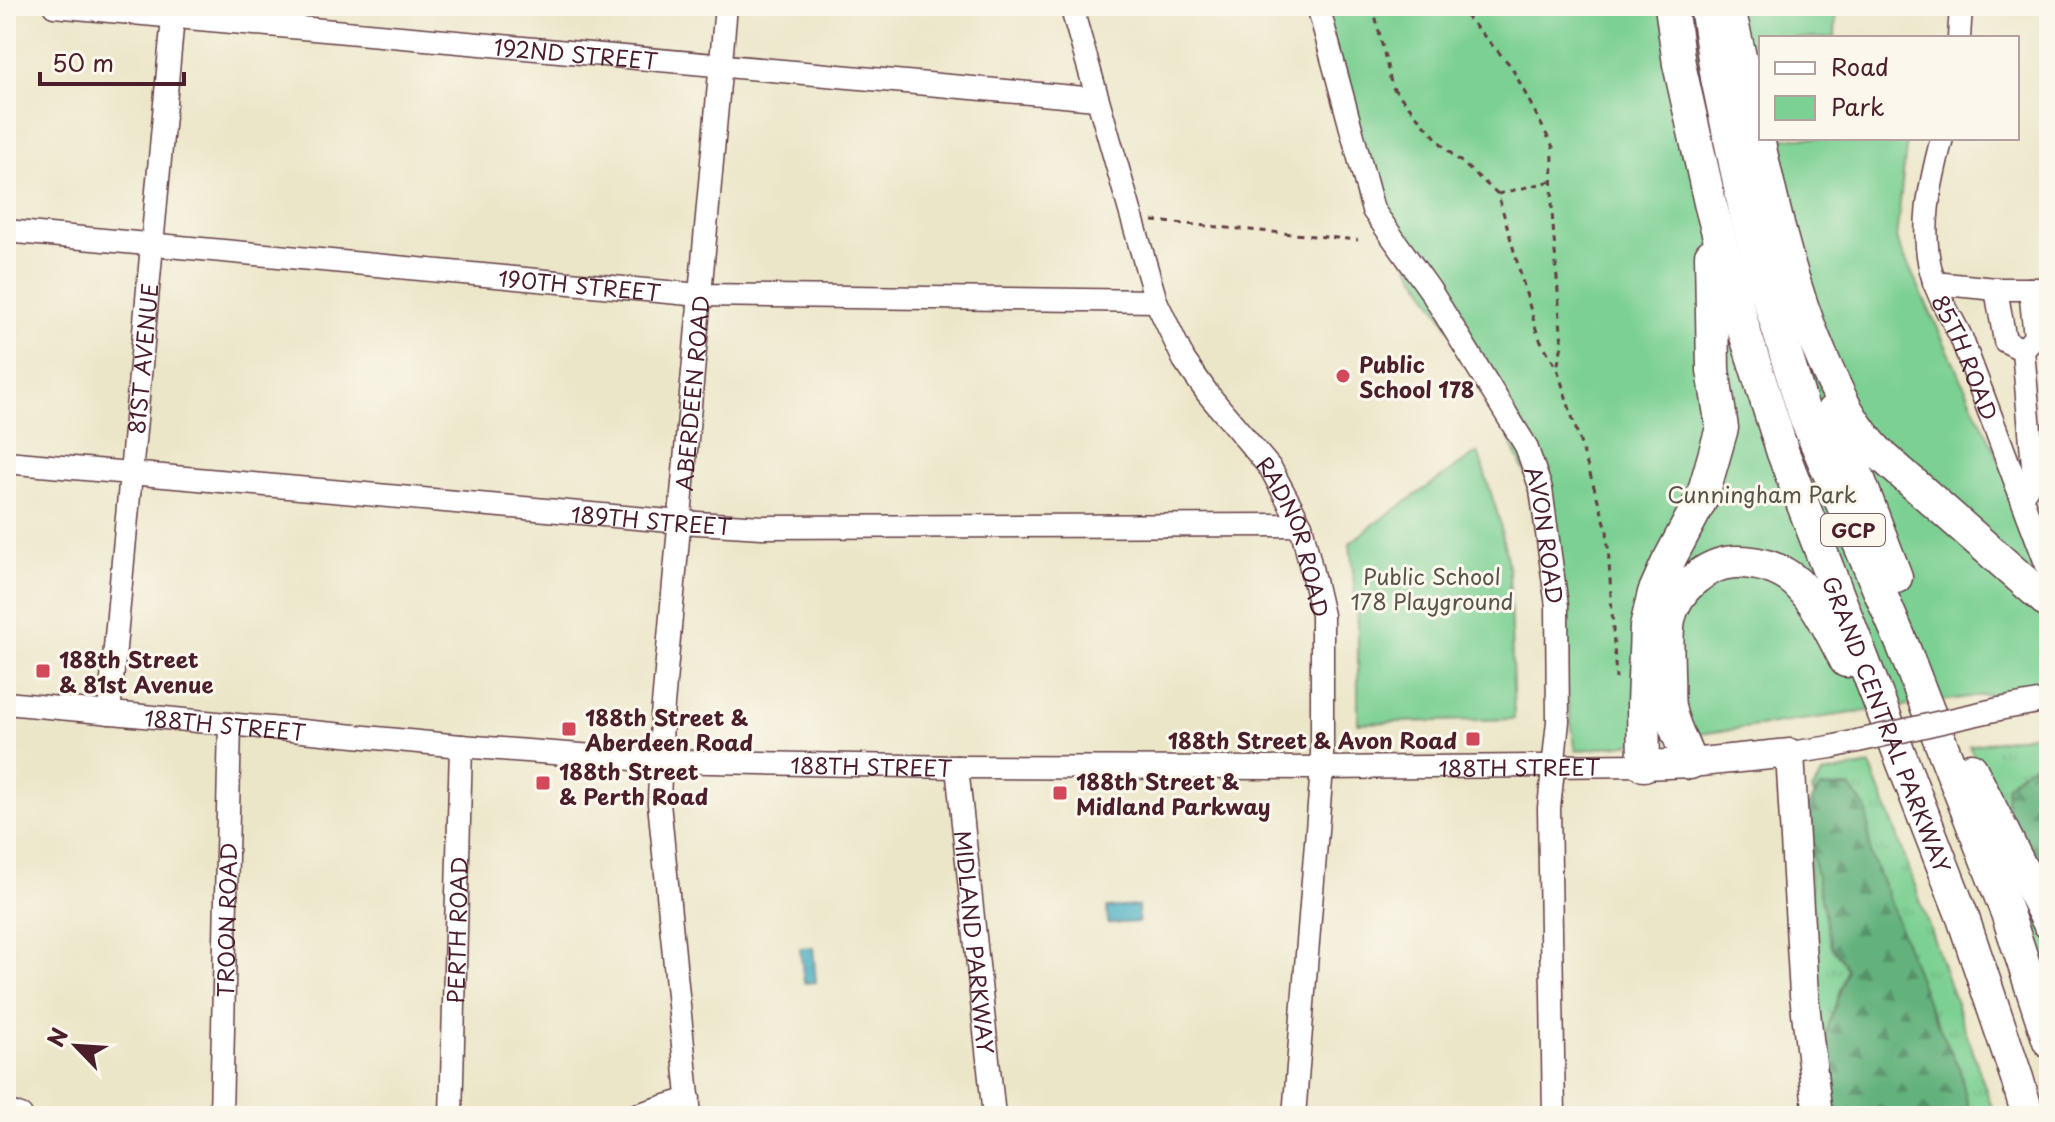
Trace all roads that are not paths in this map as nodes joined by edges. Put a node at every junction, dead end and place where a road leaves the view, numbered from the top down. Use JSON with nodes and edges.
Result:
{"nodes":[{"id":1,"x":54,"y":6,"type":"edge"},
{"id":2,"x":726,"y":6,"type":"edge"},
{"id":3,"x":1071,"y":6,"type":"edge"},
{"id":4,"x":1318,"y":6,"type":"edge"},
{"id":5,"x":1671,"y":6,"type":"edge"},
{"id":6,"x":1706,"y":6,"type":"edge"},
{"id":7,"x":1728,"y":6,"type":"edge"},
{"id":8,"x":1961,"y":6,"type":"edge"},
{"id":9,"x":173,"y":12,"type":"edge"},
{"id":10,"x":1959,"y":36,"type":"edge"},
{"id":11,"x":721,"y":66,"type":"junction"},
{"id":12,"x":1096,"y":99,"type":"junction"},
{"id":13,"x":1759,"y":140,"type":"edge"},
{"id":14,"x":1759,"y":140,"type":"edge"},
{"id":15,"x":1942,"y":140,"type":"edge"},
{"id":16,"x":1710,"y":203,"type":"junction"},
{"id":17,"x":6,"y":231,"type":"edge"},
{"id":18,"x":152,"y":245,"type":"junction"},
{"id":19,"x":1934,"y":283,"type":"junction"},
{"id":20,"x":1996,"y":289,"type":"junction"},
{"id":21,"x":2040,"y":289,"type":"edge"},
{"id":22,"x":700,"y":295,"type":"junction"},
{"id":23,"x":1156,"y":301,"type":"junction"},
{"id":24,"x":1811,"y":332,"type":"junction"},
{"id":25,"x":2023,"y":350,"type":"junction"},
{"id":26,"x":6,"y":462,"type":"edge"},
{"id":27,"x":131,"y":473,"type":"junction"},
{"id":28,"x":2021,"y":496,"type":"junction"},
{"id":29,"x":681,"y":522,"type":"junction"},
{"id":30,"x":1301,"y":525,"type":"junction"},
{"id":31,"x":2049,"y":571,"type":"edge"},
{"id":32,"x":2049,"y":603,"type":"edge"},
{"id":33,"x":2049,"y":700,"type":"edge"},
{"id":34,"x":6,"y":703,"type":"edge"},
{"id":35,"x":109,"y":713,"type":"junction"},
{"id":36,"x":230,"y":724,"type":"junction"},
{"id":37,"x":461,"y":746,"type":"junction"},
{"id":38,"x":1790,"y":753,"type":"junction"},
{"id":39,"x":660,"y":761,"type":"junction"},
{"id":40,"x":1690,"y":763,"type":"junction"},
{"id":41,"x":1644,"y":765,"type":"junction"},
{"id":42,"x":1554,"y":766,"type":"junction"},
{"id":43,"x":957,"y":767,"type":"junction"},
{"id":44,"x":1322,"y":768,"type":"junction"},
{"id":45,"x":1906,"y":769,"type":"junction"},
{"id":46,"x":2049,"y":923,"type":"edge"},
{"id":47,"x":2049,"y":1041,"type":"edge"},
{"id":48,"x":690,"y":1108,"type":"edge"},
{"id":49,"x":6,"y":1111,"type":"edge"},
{"id":50,"x":21,"y":1116,"type":"edge"},
{"id":51,"x":221,"y":1116,"type":"edge"},
{"id":52,"x":451,"y":1116,"type":"edge"},
{"id":53,"x":633,"y":1116,"type":"edge"},
{"id":54,"x":994,"y":1116,"type":"edge"},
{"id":55,"x":1294,"y":1116,"type":"edge"},
{"id":56,"x":1554,"y":1116,"type":"edge"},
{"id":57,"x":1818,"y":1116,"type":"edge"},
{"id":58,"x":2028,"y":1116,"type":"edge"}],
"edges":[{"from":1,"to":9,"type":"street","name":"192ND STREET"},
{"from":2,"to":11,"type":"street","name":"ABERDEEN ROAD"},
{"from":3,"to":12,"type":"street","name":"RADNOR ROAD"},
{"from":4,"to":42,"type":"street","name":"AVON ROAD"},
{"from":5,"to":16,"type":"highway","name":"GRAND CENTRAL PARKWAY","number":"GCP"},
{"from":6,"to":47,"type":"highway","name":"GRAND CENTRAL PARKWAY","number":"GCP"},
{"from":7,"to":14,"type":"highway"},
{"from":8,"to":10,"type":"street"},
{"from":9,"to":11,"type":"street","name":"192ND STREET"},
{"from":9,"to":18,"type":"street","name":"81ST AVENUE"},
{"from":11,"to":12,"type":"street","name":"192ND STREET"},
{"from":11,"to":22,"type":"street","name":"ABERDEEN ROAD"},
{"from":12,"to":23,"type":"street","name":"RADNOR ROAD"},
{"from":13,"to":24,"type":"highway"},
{"from":15,"to":19,"type":"street","name":"85TH ROAD"},
{"from":16,"to":41,"type":"highway"},
{"from":16,"to":45,"type":"highway","name":"GRAND CENTRAL PARKWAY","number":"GCP"},
{"from":17,"to":18,"type":"street","name":"190TH STREET"},
{"from":18,"to":22,"type":"street","name":"190TH STREET"},
{"from":18,"to":27,"type":"street","name":"81ST AVENUE"},
{"from":19,"to":20,"type":"street"},
{"from":19,"to":28,"type":"street","name":"85TH ROAD"},
{"from":20,"to":21,"type":"street"},
{"from":20,"to":25,"type":"street"},
{"from":21,"to":25,"type":"street"},
{"from":22,"to":23,"type":"street","name":"190TH STREET"},
{"from":22,"to":29,"type":"street","name":"ABERDEEN ROAD"},
{"from":23,"to":30,"type":"street","name":"RADNOR ROAD"},
{"from":24,"to":32,"type":"highway"},
{"from":24,"to":46,"type":"highway"},
{"from":25,"to":28,"type":"street"},
{"from":26,"to":27,"type":"street","name":"189TH STREET"},
{"from":27,"to":29,"type":"street","name":"189TH STREET"},
{"from":27,"to":35,"type":"street","name":"81ST AVENUE"},
{"from":28,"to":31,"type":"street","name":"85TH ROAD"},
{"from":29,"to":30,"type":"street","name":"189TH STREET"},
{"from":29,"to":39,"type":"street","name":"ABERDEEN ROAD"},
{"from":30,"to":44,"type":"street","name":"RADNOR ROAD"},
{"from":33,"to":38,"type":"street","bridge":true},
{"from":34,"to":35,"type":"street","name":"188TH STREET"},
{"from":35,"to":36,"type":"street","name":"188TH STREET"},
{"from":36,"to":37,"type":"street","name":"188TH STREET"},
{"from":36,"to":51,"type":"street","name":"TROON ROAD"},
{"from":37,"to":39,"type":"street","name":"188TH STREET"},
{"from":37,"to":52,"type":"street","name":"PERTH ROAD"},
{"from":38,"to":40,"type":"main road"},
{"from":38,"to":57,"type":"main road"},
{"from":39,"to":43,"type":"street","name":"188TH STREET"},
{"from":39,"to":48,"type":"street","name":"ABERDEEN ROAD"},
{"from":40,"to":41,"type":"main road"},
{"from":40,"to":45,"type":"highway"},
{"from":41,"to":42,"type":"street","name":"188TH STREET"},
{"from":42,"to":44,"type":"street","name":"188TH STREET"},
{"from":42,"to":56,"type":"street","name":"AVON ROAD"},
{"from":43,"to":44,"type":"street","name":"188TH STREET"},
{"from":43,"to":54,"type":"street","name":"MIDLAND PARKWAY"},
{"from":44,"to":55,"type":"street","name":"RADNOR ROAD"},
{"from":45,"to":58,"type":"highway","name":"GRAND CENTRAL PARKWAY","number":"GCP"},
{"from":48,"to":53,"type":"street"},
{"from":49,"to":50,"type":"street"}]}
